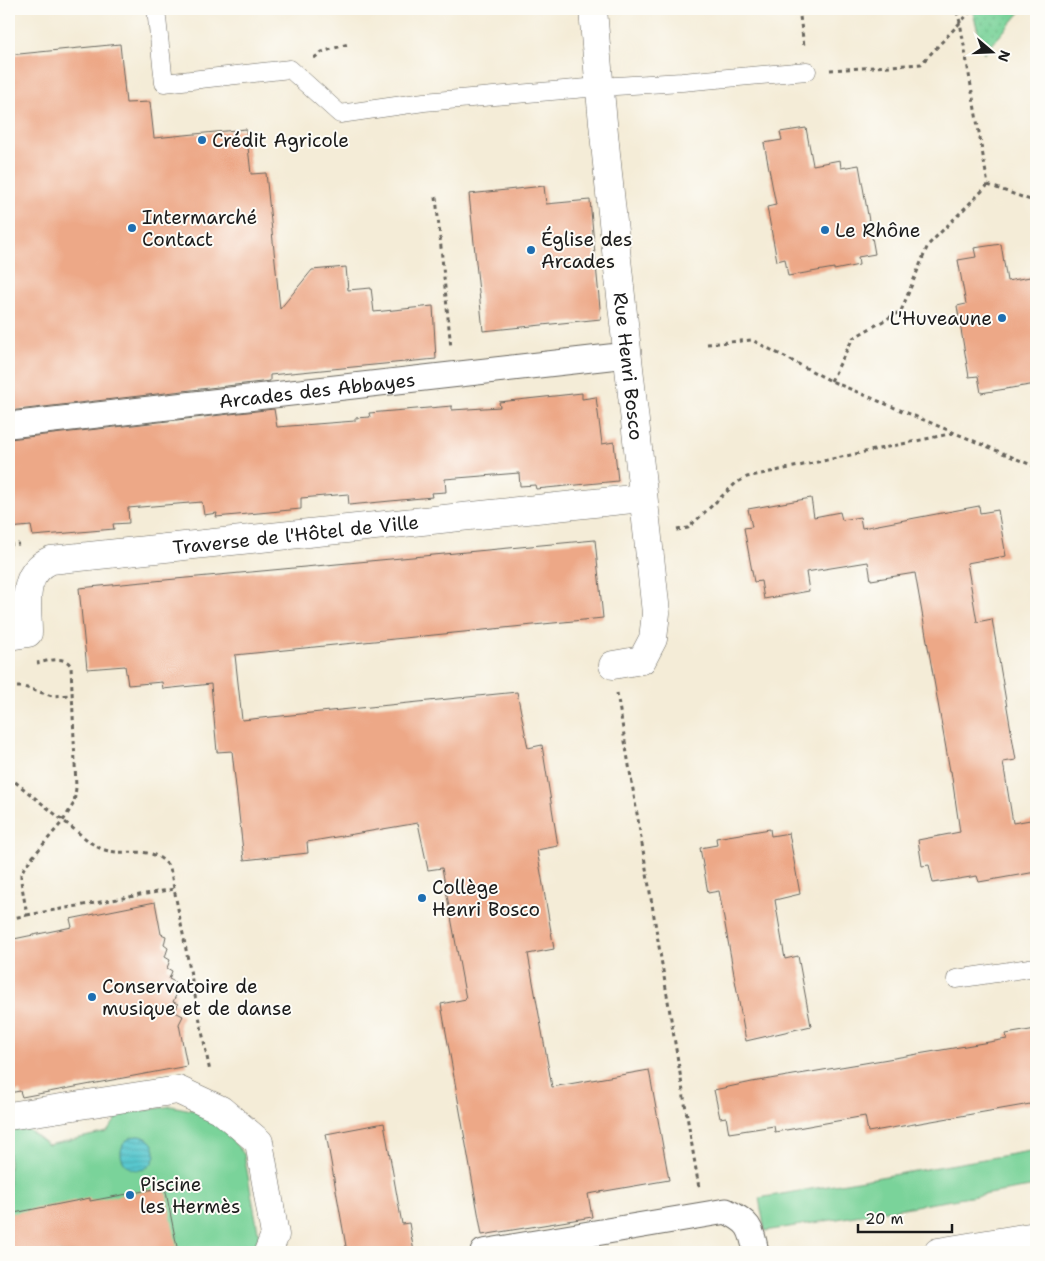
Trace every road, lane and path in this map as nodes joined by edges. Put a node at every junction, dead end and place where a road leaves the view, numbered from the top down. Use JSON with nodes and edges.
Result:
{"nodes":[{"id":1,"x":156,"y":9,"type":"edge"},
{"id":2,"x":593,"y":9,"type":"edge"},
{"id":3,"x":799,"y":9,"type":"edge"},
{"id":4,"x":956,"y":9,"type":"edge"},
{"id":5,"x":973,"y":9,"type":"edge"},
{"id":6,"x":960,"y":22,"type":"junction"},
{"id":7,"x":348,"y":44,"type":"dead end"},
{"id":8,"x":807,"y":71,"type":"junction"},
{"id":9,"x":297,"y":76,"type":"junction"},
{"id":10,"x":599,"y":87,"type":"junction"},
{"id":11,"x":988,"y":185,"type":"junction"},
{"id":12,"x":436,"y":197,"type":"dead end"},
{"id":13,"x":1036,"y":202,"type":"edge"},
{"id":14,"x":707,"y":344,"type":"dead end"},
{"id":15,"x":626,"y":355,"type":"junction"},
{"id":16,"x":454,"y":375,"type":"junction"},
{"id":17,"x":831,"y":381,"type":"junction"},
{"id":18,"x":9,"y":425,"type":"edge"},
{"id":19,"x":955,"y":432,"type":"junction"},
{"id":20,"x":1036,"y":467,"type":"edge"},
{"id":21,"x":642,"y":498,"type":"junction"},
{"id":22,"x":647,"y":535,"type":"junction"},
{"id":23,"x":18,"y":634,"type":"edge"},
{"id":24,"x":613,"y":665,"type":"joint"},
{"id":25,"x":9,"y":687,"type":"edge"},
{"id":26,"x":72,"y":695,"type":"junction"},
{"id":27,"x":9,"y":777,"type":"edge"},
{"id":28,"x":63,"y":821,"type":"junction"},
{"id":29,"x":174,"y":889,"type":"junction"},
{"id":30,"x":27,"y":915,"type":"junction"},
{"id":31,"x":9,"y":919,"type":"edge"},
{"id":32,"x":1036,"y":967,"type":"edge"},
{"id":33,"x":956,"y":979,"type":"dead end"},
{"id":34,"x":205,"y":1102,"type":"junction"},
{"id":35,"x":9,"y":1116,"type":"edge"},
{"id":36,"x":703,"y":1215,"type":"junction"},
{"id":37,"x":1036,"y":1236,"type":"edge"},
{"id":38,"x":268,"y":1252,"type":"edge"},
{"id":39,"x":483,"y":1252,"type":"edge"},
{"id":40,"x":756,"y":1252,"type":"edge"},
{"id":41,"x":938,"y":1252,"type":"edge"}],
"edges":[{"from":1,"to":9,"type":"lane"},
{"from":2,"to":10,"type":"street","name":"Rue Henri Bosco"},
{"from":3,"to":8,"type":"path"},
{"from":4,"to":6,"type":"path"},
{"from":5,"to":6,"type":"path"},
{"from":6,"to":8,"type":"path"},
{"from":6,"to":11,"type":"path"},
{"from":7,"to":9,"type":"path"},
{"from":8,"to":10,"type":"lane"},
{"from":9,"to":10,"type":"lane"},
{"from":10,"to":15,"type":"street","name":"Rue Henri Bosco"},
{"from":11,"to":13,"type":"path"},
{"from":11,"to":17,"type":"path"},
{"from":12,"to":16,"type":"path"},
{"from":14,"to":17,"type":"path"},
{"from":15,"to":16,"type":"street","name":"Arcades des Abbayes"},
{"from":15,"to":21,"type":"street","name":"Rue Henri Bosco"},
{"from":16,"to":18,"type":"street","name":"Arcades des Abbayes"},
{"from":17,"to":19,"type":"path"},
{"from":19,"to":20,"type":"path"},
{"from":19,"to":22,"type":"path"},
{"from":21,"to":22,"type":"street","name":"Rue Henri Bosco"},
{"from":21,"to":23,"type":"street","name":"Traverse de l'Hôtel de Ville"},
{"from":22,"to":24,"type":"street","name":"Rue Henri Bosco"},
{"from":23,"to":26,"type":"path"},
{"from":24,"to":36,"type":"path"},
{"from":25,"to":26,"type":"path"},
{"from":26,"to":28,"type":"path"},
{"from":27,"to":28,"type":"path"},
{"from":28,"to":29,"type":"path"},
{"from":28,"to":30,"type":"path"},
{"from":29,"to":30,"type":"path"},
{"from":29,"to":34,"type":"path"},
{"from":30,"to":31,"type":"path"},
{"from":32,"to":33,"type":"lane"},
{"from":34,"to":35,"type":"street"},
{"from":34,"to":38,"type":"street"},
{"from":36,"to":39,"type":"street"},
{"from":36,"to":40,"type":"street"},
{"from":37,"to":41,"type":"street"}]}
